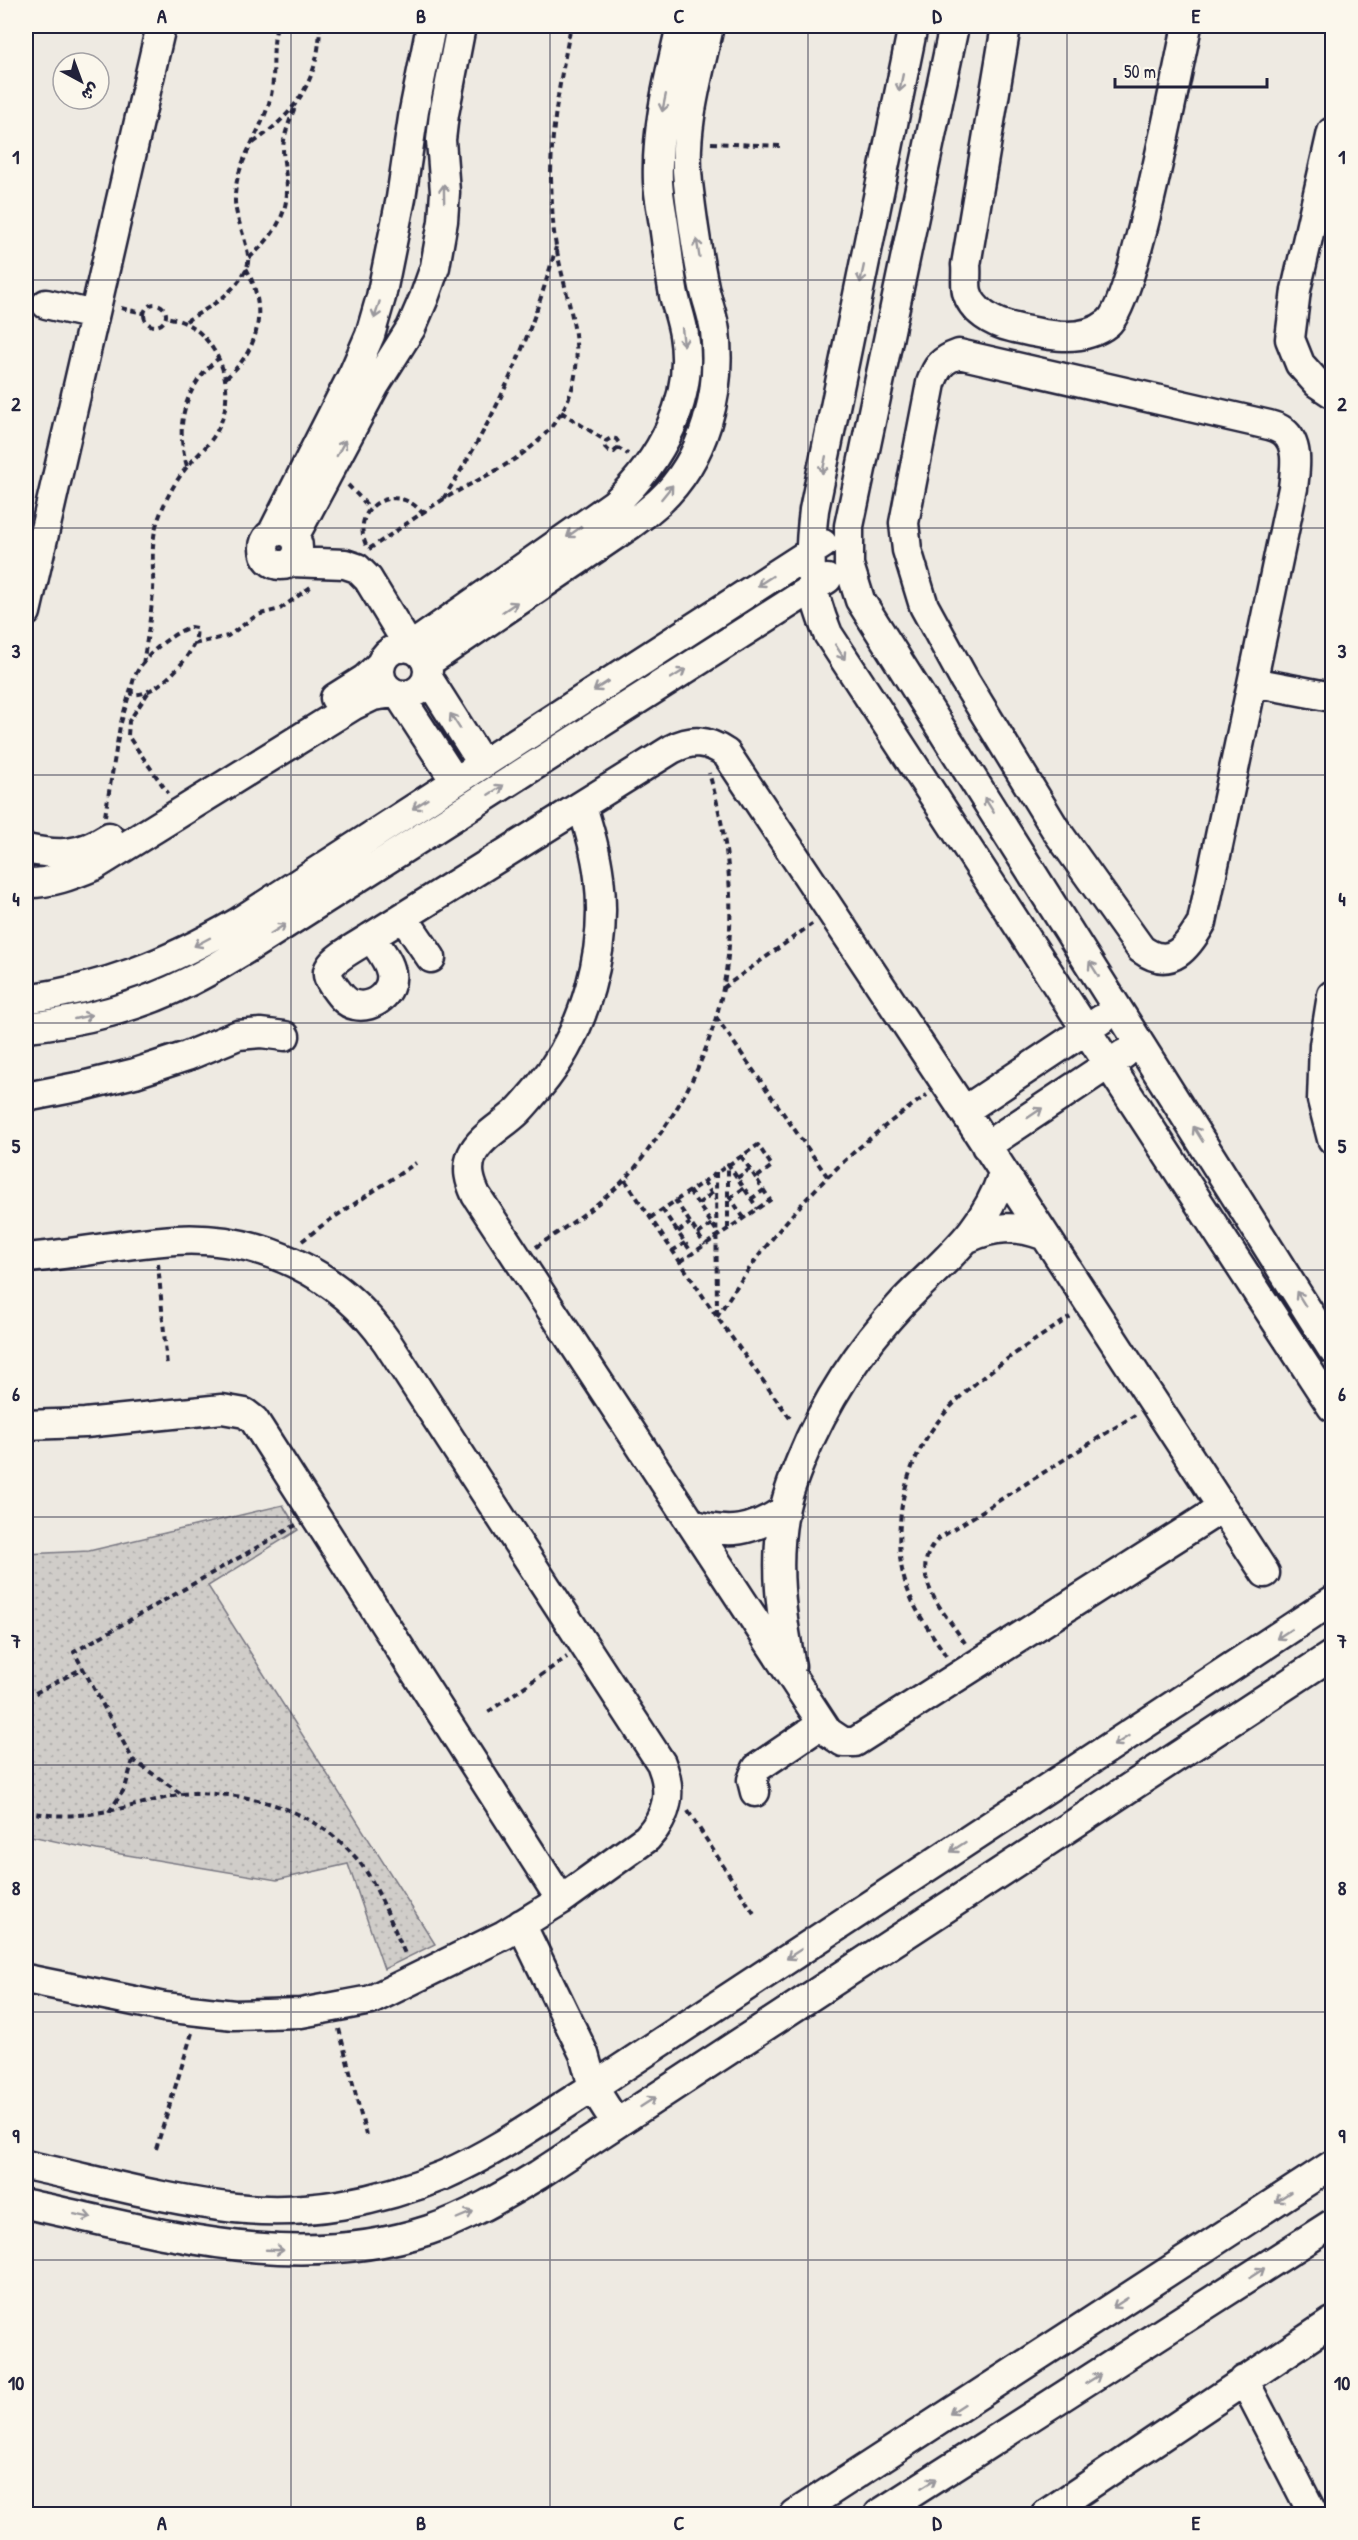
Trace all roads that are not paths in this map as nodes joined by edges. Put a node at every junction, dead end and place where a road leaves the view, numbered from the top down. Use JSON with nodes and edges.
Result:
{"nodes":[{"id":1,"x":161,"y":26,"type":"edge"},
{"id":2,"x":681,"y":26,"type":"edge"},
{"id":3,"x":709,"y":26,"type":"edge"},
{"id":4,"x":913,"y":26,"type":"edge"},
{"id":5,"x":954,"y":26,"type":"edge"},
{"id":6,"x":1006,"y":26,"type":"edge"},
{"id":7,"x":1187,"y":26,"type":"edge"},
{"id":8,"x":447,"y":27,"type":"edge"},
{"id":9,"x":671,"y":68,"type":"junction"},
{"id":10,"x":700,"y":71,"type":"junction"},
{"id":11,"x":414,"y":111,"type":"junction"},
{"id":12,"x":444,"y":114,"type":"junction"},
{"id":13,"x":1332,"y":132,"type":"edge"},
{"id":14,"x":688,"y":182,"type":"junction"},
{"id":15,"x":658,"y":184,"type":"junction"},
{"id":16,"x":390,"y":250,"type":"junction"},
{"id":17,"x":436,"y":258,"type":"junction"},
{"id":18,"x":704,"y":287,"type":"junction"},
{"id":19,"x":674,"y":294,"type":"junction"},
{"id":20,"x":46,"y":304,"type":"dead end"},
{"id":21,"x":94,"y":315,"type":"junction"},
{"id":22,"x":365,"y":379,"type":"junction"},
{"id":23,"x":1332,"y":393,"type":"edge"},
{"id":24,"x":622,"y":515,"type":"junction"},
{"id":25,"x":849,"y":526,"type":"junction"},
{"id":26,"x":809,"y":553,"type":"junction"},
{"id":27,"x":849,"y":565,"type":"junction"},
{"id":28,"x":812,"y":588,"type":"junction"},
{"id":29,"x":26,"y":612,"type":"edge"},
{"id":30,"x":409,"y":660,"type":"junction"},
{"id":31,"x":1254,"y":682,"type":"junction"},
{"id":32,"x":396,"y":694,"type":"junction"},
{"id":33,"x":1332,"y":697,"type":"edge"},
{"id":34,"x":350,"y":698,"type":"junction"},
{"id":35,"x":482,"y":763,"type":"junction"},
{"id":36,"x":454,"y":781,"type":"junction"},
{"id":37,"x":582,"y":806,"type":"junction"},
{"id":38,"x":26,"y":849,"type":"edge"},
{"id":39,"x":95,"y":853,"type":"junction"},
{"id":40,"x":26,"y":883,"type":"edge"},
{"id":41,"x":403,"y":917,"type":"junction"},
{"id":42,"x":244,"y":934,"type":"junction"},
{"id":43,"x":371,"y":937,"type":"dead end"},
{"id":44,"x":431,"y":958,"type":"dead end"},
{"id":45,"x":1332,"y":995,"type":"edge"},
{"id":46,"x":26,"y":999,"type":"edge"},
{"id":47,"x":1118,"y":1008,"type":"junction"},
{"id":48,"x":26,"y":1027,"type":"edge"},
{"id":49,"x":1086,"y":1030,"type":"junction"},
{"id":50,"x":285,"y":1036,"type":"dead end"},
{"id":51,"x":1141,"y":1042,"type":"junction"},
{"id":52,"x":1109,"y":1064,"type":"junction"},
{"id":53,"x":26,"y":1096,"type":"edge"},
{"id":54,"x":1327,"y":1100,"type":"edge"},
{"id":55,"x":964,"y":1111,"type":"junction"},
{"id":56,"x":1332,"y":1139,"type":"edge"},
{"id":57,"x":986,"y":1146,"type":"junction"},
{"id":58,"x":1003,"y":1174,"type":"junction"},
{"id":59,"x":1043,"y":1235,"type":"junction"},
{"id":60,"x":968,"y":1238,"type":"junction"},
{"id":61,"x":26,"y":1258,"type":"edge"},
{"id":62,"x":1332,"y":1349,"type":"edge"},
{"id":63,"x":1332,"y":1407,"type":"edge"},
{"id":64,"x":26,"y":1425,"type":"edge"},
{"id":65,"x":1222,"y":1508,"type":"junction"},
{"id":66,"x":784,"y":1510,"type":"junction"},
{"id":67,"x":692,"y":1524,"type":"junction"},
{"id":68,"x":1265,"y":1573,"type":"dead end"},
{"id":69,"x":1332,"y":1601,"type":"edge"},
{"id":70,"x":1332,"y":1655,"type":"edge"},
{"id":71,"x":793,"y":1680,"type":"junction"},
{"id":72,"x":822,"y":1724,"type":"junction"},
{"id":73,"x":755,"y":1792,"type":"dead end"},
{"id":74,"x":561,"y":1900,"type":"junction"},
{"id":75,"x":521,"y":1924,"type":"junction"},
{"id":76,"x":26,"y":1979,"type":"edge"},
{"id":77,"x":593,"y":2087,"type":"junction"},
{"id":78,"x":616,"y":2123,"type":"junction"},
{"id":79,"x":26,"y":2165,"type":"edge"},
{"id":80,"x":1332,"y":2165,"type":"edge"},
{"id":81,"x":26,"y":2204,"type":"edge"},
{"id":82,"x":1332,"y":2224,"type":"edge"},
{"id":83,"x":1332,"y":2322,"type":"edge"},
{"id":84,"x":1244,"y":2380,"type":"junction"},
{"id":85,"x":795,"y":2514,"type":"edge"},
{"id":86,"x":879,"y":2514,"type":"edge"},
{"id":87,"x":1046,"y":2514,"type":"edge"},
{"id":88,"x":1313,"y":2514,"type":"edge"}],
"edges":[{"from":1,"to":21,"type":"street"},
{"from":2,"to":9,"type":"street"},
{"from":3,"to":10,"type":"street"},
{"from":4,"to":26,"type":"street","one_way":true},
{"from":5,"to":25,"type":"street"},
{"from":6,"to":7,"type":"street"},
{"from":8,"to":11,"type":"street"},
{"from":8,"to":12,"type":"street"},
{"from":9,"to":10,"type":"street"},
{"from":9,"to":15,"type":"street","one_way":true},
{"from":10,"to":14,"type":"street"},
{"from":11,"to":12,"type":"street"},
{"from":11,"to":16,"type":"street"},
{"from":17,"to":12,"type":"street","one_way":true},
{"from":13,"to":23,"type":"street"},
{"from":14,"to":15,"type":"street"},
{"from":18,"to":14,"type":"street","one_way":true},
{"from":15,"to":19,"type":"street"},
{"from":16,"to":17,"type":"street"},
{"from":16,"to":22,"type":"street","one_way":true},
{"from":17,"to":22,"type":"street"},
{"from":18,"to":19,"type":"street"},
{"from":24,"to":18,"type":"street","one_way":true},
{"from":19,"to":24,"type":"street","one_way":true},
{"from":20,"to":21,"type":"street"},
{"from":21,"to":29,"type":"street"},
{"from":22,"to":30,"type":"street"},
{"from":24,"to":30,"type":"street"},
{"from":25,"to":26,"type":"street"},
{"from":25,"to":27,"type":"street"},
{"from":26,"to":28,"type":"street"},
{"from":26,"to":35,"type":"street","one_way":true},
{"from":27,"to":28,"type":"street"},
{"from":47,"to":27,"type":"street","one_way":true},
{"from":42,"to":28,"type":"street","one_way":true},
{"from":28,"to":49,"type":"street","one_way":true},
{"from":30,"to":32,"type":"street"},
{"from":30,"to":34,"type":"street"},
{"from":35,"to":30,"type":"street","one_way":true},
{"from":31,"to":31,"type":"street"},
{"from":31,"to":33,"type":"street"},
{"from":32,"to":34,"type":"street"},
{"from":32,"to":36,"type":"street"},
{"from":34,"to":39,"type":"street"},
{"from":35,"to":36,"type":"street"},
{"from":36,"to":42,"type":"street","one_way":true},
{"from":37,"to":41,"type":"street"},
{"from":37,"to":55,"type":"street"},
{"from":37,"to":67,"type":"street"},
{"from":38,"to":39,"type":"street"},
{"from":39,"to":40,"type":"street"},
{"from":41,"to":43,"type":"street"},
{"from":41,"to":44,"type":"street"},
{"from":42,"to":46,"type":"street","one_way":true},
{"from":48,"to":42,"type":"street","one_way":true},
{"from":45,"to":54,"type":"street"},
{"from":47,"to":49,"type":"street"},
{"from":47,"to":51,"type":"street"},
{"from":49,"to":52,"type":"street"},
{"from":49,"to":55,"type":"street"},
{"from":50,"to":53,"type":"street"},
{"from":51,"to":52,"type":"street"},
{"from":62,"to":51,"type":"street","one_way":true},
{"from":57,"to":52,"type":"street","one_way":true},
{"from":52,"to":63,"type":"street"},
{"from":54,"to":56,"type":"street"},
{"from":55,"to":57,"type":"street"},
{"from":57,"to":58,"type":"street"},
{"from":58,"to":59,"type":"street"},
{"from":58,"to":60,"type":"street"},
{"from":59,"to":60,"type":"street"},
{"from":59,"to":65,"type":"street"},
{"from":60,"to":66,"type":"street"},
{"from":61,"to":74,"type":"street"},
{"from":64,"to":74,"type":"street"},
{"from":65,"to":68,"type":"street"},
{"from":65,"to":72,"type":"street"},
{"from":66,"to":67,"type":"street"},
{"from":66,"to":71,"type":"street"},
{"from":67,"to":71,"type":"street"},
{"from":69,"to":77,"type":"street","one_way":true},
{"from":78,"to":70,"type":"street","one_way":true},
{"from":71,"to":72,"type":"street"},
{"from":72,"to":73,"type":"street"},
{"from":74,"to":75,"type":"street"},
{"from":75,"to":76,"type":"street"},
{"from":75,"to":77,"type":"street"},
{"from":77,"to":78,"type":"street"},
{"from":77,"to":79,"type":"street"},
{"from":81,"to":78,"type":"street","one_way":true},
{"from":80,"to":85,"type":"street","one_way":true},
{"from":86,"to":82,"type":"street","one_way":true},
{"from":83,"to":84,"type":"street"},
{"from":84,"to":87,"type":"street"},
{"from":84,"to":88,"type":"street"}]}
